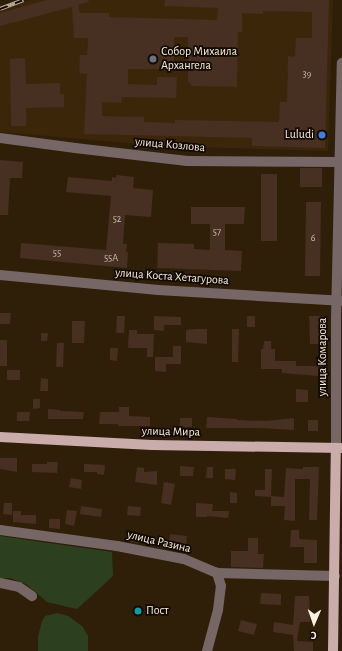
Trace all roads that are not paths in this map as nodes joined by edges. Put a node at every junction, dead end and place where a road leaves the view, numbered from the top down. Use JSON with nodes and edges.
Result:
{"nodes":[{"id":1,"x":342,"y":63,"type":"edge"},
{"id":2,"x":341,"y":128,"type":"edge"},
{"id":3,"x":0,"y":138,"type":"edge"},
{"id":4,"x":340,"y":162,"type":"junction"},
{"id":5,"x":0,"y":275,"type":"edge"},
{"id":6,"x":339,"y":301,"type":"edge"},
{"id":7,"x":0,"y":437,"type":"edge"},
{"id":8,"x":339,"y":448,"type":"edge"},
{"id":9,"x":0,"y":530,"type":"edge"},
{"id":10,"x":217,"y":573,"type":"junction"},
{"id":11,"x":337,"y":580,"type":"edge"},
{"id":12,"x":0,"y":583,"type":"edge"},
{"id":13,"x":32,"y":596,"type":"dead end"},
{"id":14,"x":207,"y":651,"type":"edge"},
{"id":15,"x":333,"y":651,"type":"edge"}],
"edges":[{"from":1,"to":2,"type":"street","name":"улица Комарова"},
{"from":2,"to":4,"type":"street","name":"улица Комарова"},
{"from":3,"to":4,"type":"street","name":"улица Козлова"},
{"from":4,"to":6,"type":"street","name":"улица Комарова"},
{"from":5,"to":6,"type":"street","name":"улица Коста Хетагурова"},
{"from":6,"to":8,"type":"street","name":"улица Комарова"},
{"from":7,"to":8,"type":"main road","name":"улица Мира"},
{"from":8,"to":11,"type":"main road","name":"улица Комарова"},
{"from":9,"to":10,"type":"street","name":"улица Разина"},
{"from":10,"to":11,"type":"street","name":"улица Разина"},
{"from":10,"to":14,"type":"street"},
{"from":11,"to":15,"type":"main road","name":"улица Комарова"},
{"from":12,"to":13,"type":"street"}]}
